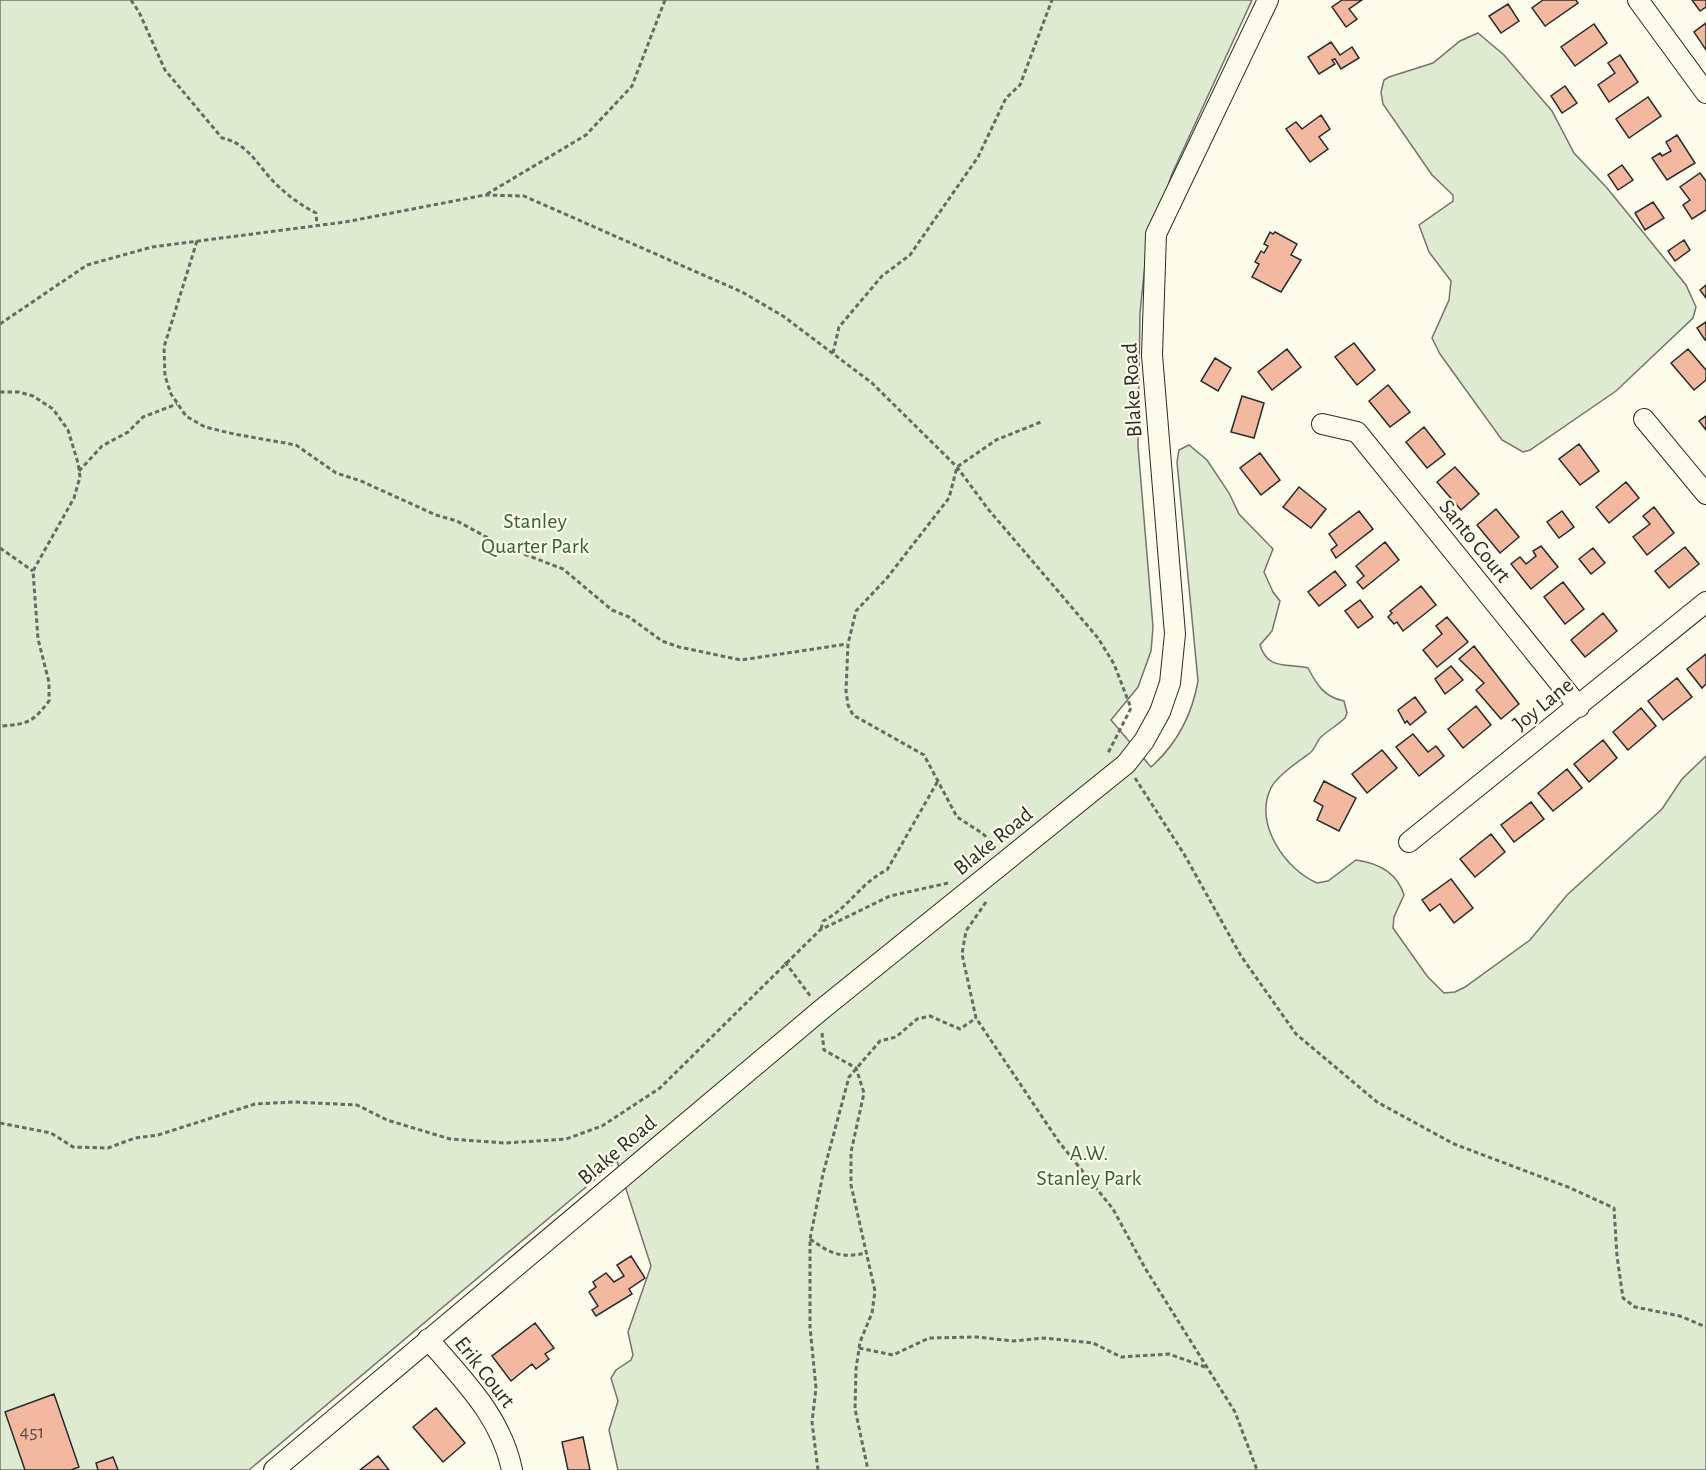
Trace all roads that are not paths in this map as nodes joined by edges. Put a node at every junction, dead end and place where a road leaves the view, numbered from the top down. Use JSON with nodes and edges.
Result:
{"nodes":[{"id":1,"x":1268,"y":0,"type":"edge"},
{"id":2,"x":1638,"y":0,"type":"edge"},
{"id":3,"x":1706,"y":93,"type":"edge"},
{"id":4,"x":1644,"y":419,"type":"dead end"},
{"id":5,"x":1322,"y":424,"type":"dead end"},
{"id":6,"x":1706,"y":494,"type":"edge"},
{"id":7,"x":1706,"y":602,"type":"edge"},
{"id":8,"x":1579,"y":707,"type":"junction"},
{"id":9,"x":1409,"y":842,"type":"dead end"},
{"id":10,"x":428,"y":1339,"type":"junction"},
{"id":11,"x":274,"y":1470,"type":"edge"},
{"id":12,"x":512,"y":1470,"type":"edge"}],
"edges":[{"from":1,"to":10,"type":"street","name":"Blake Road"},
{"from":2,"to":3,"type":"street"},
{"from":4,"to":6,"type":"street"},
{"from":5,"to":8,"type":"street","name":"Santo Court"},
{"from":7,"to":8,"type":"street","name":"Joy Lane"},
{"from":8,"to":9,"type":"street","name":"Joy Lane"},
{"from":10,"to":11,"type":"street","name":"Blake Road"},
{"from":10,"to":12,"type":"street","name":"Erik Court"}]}
